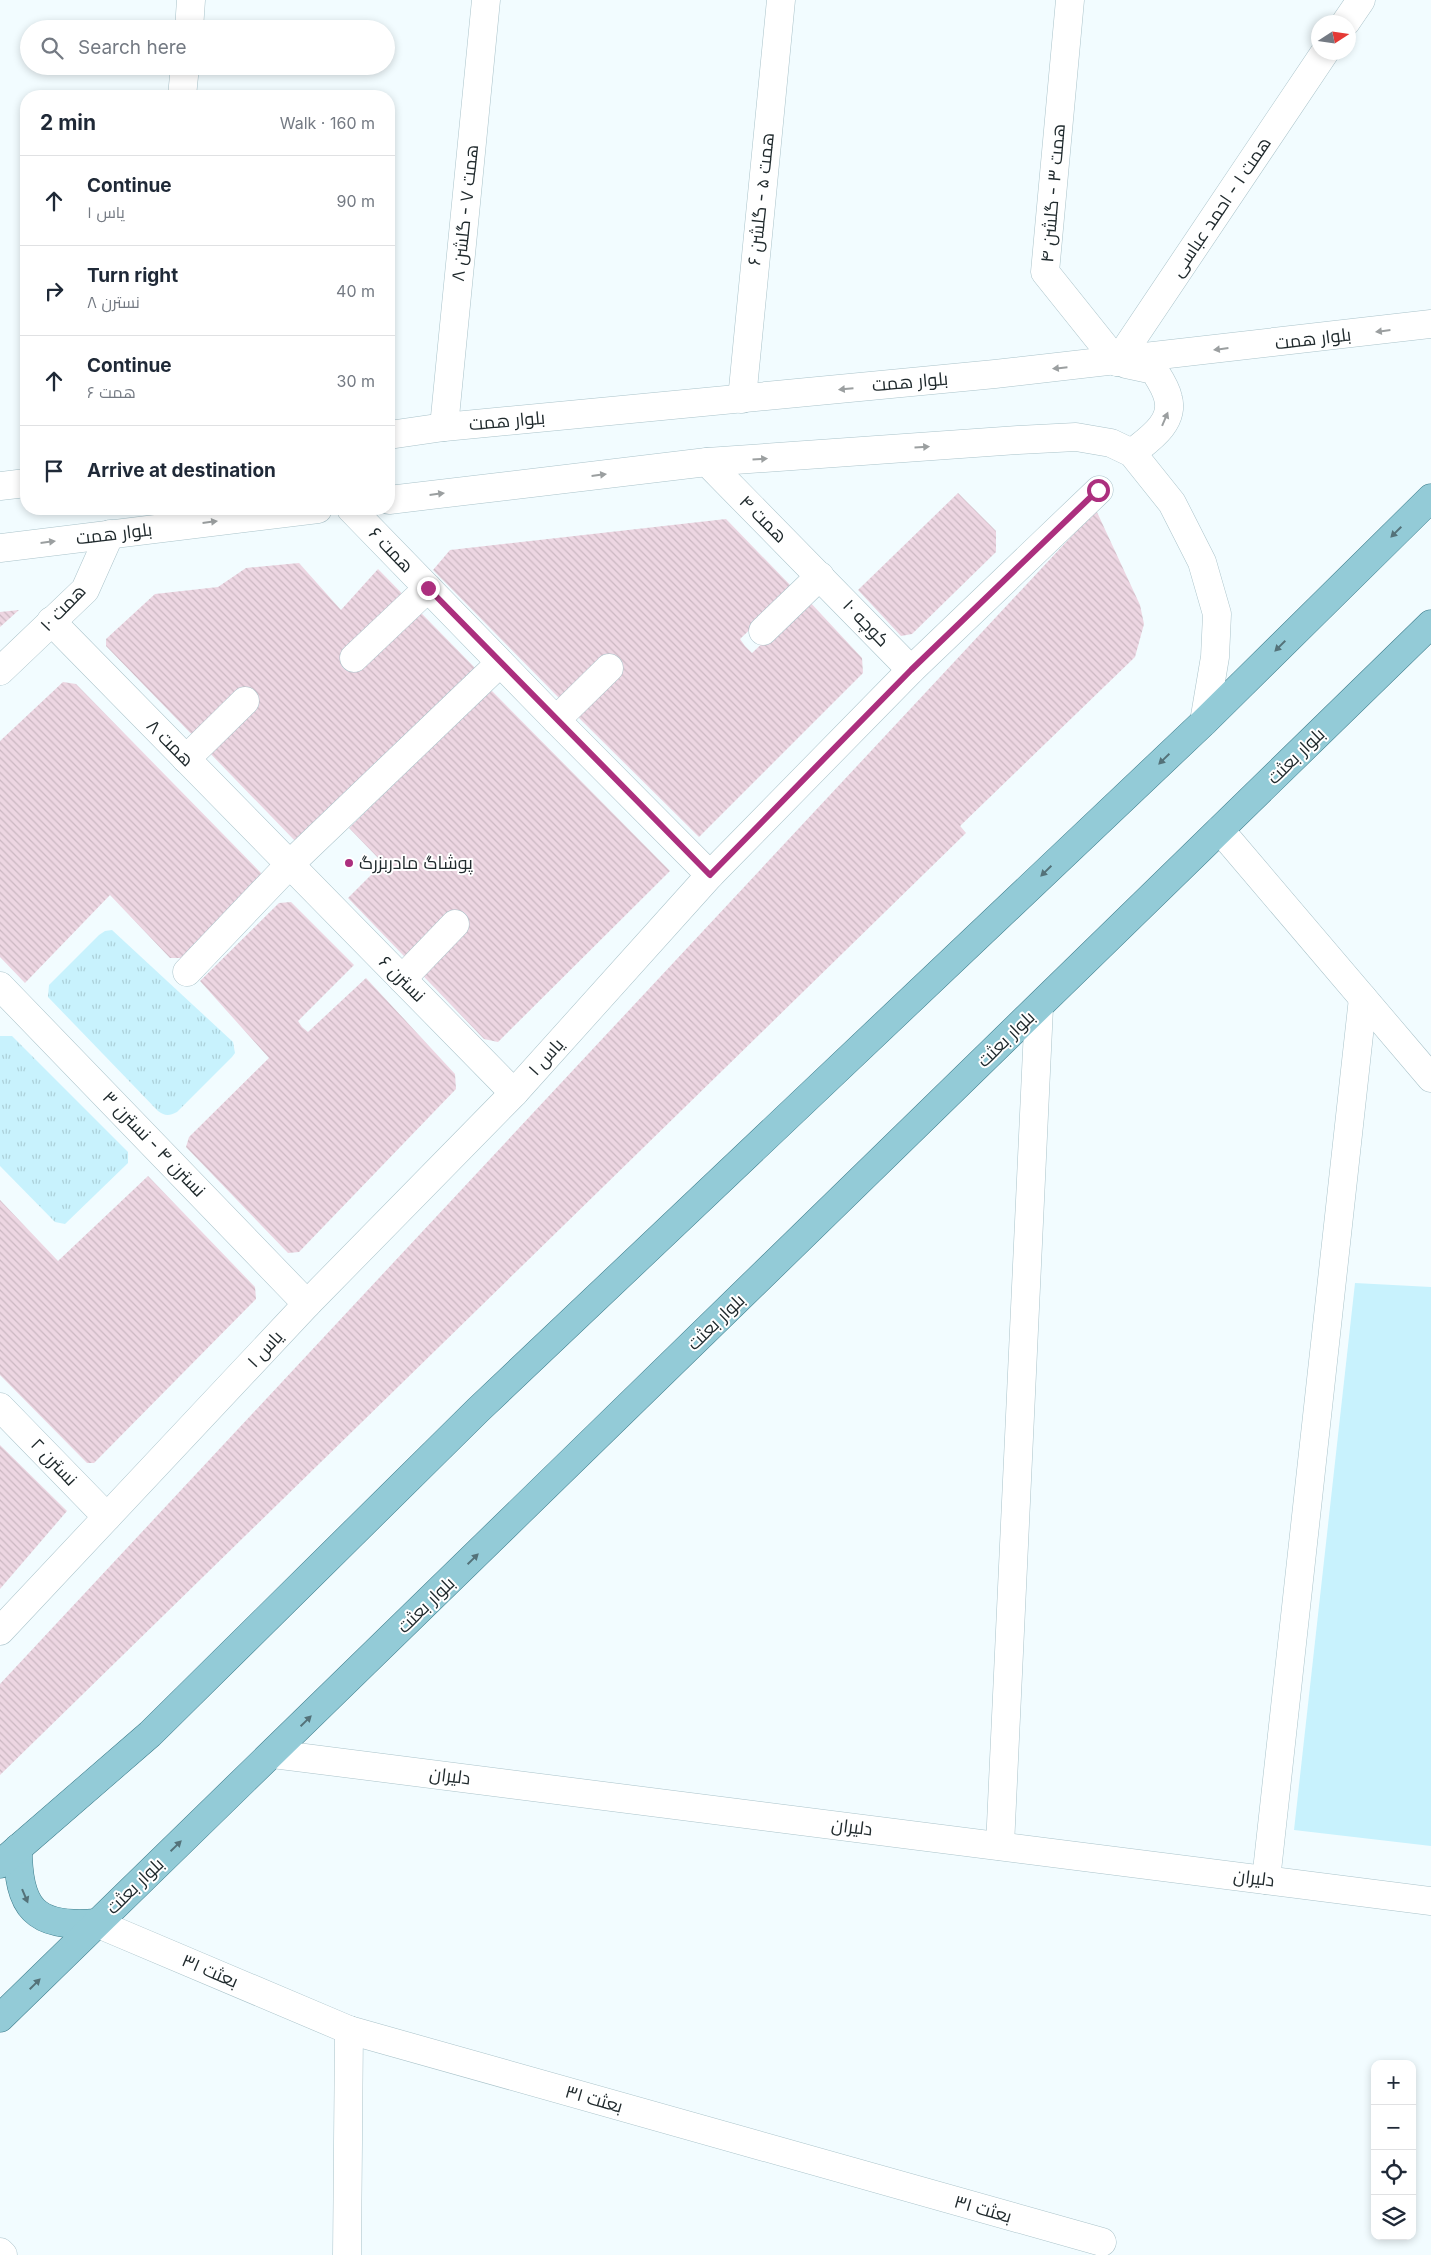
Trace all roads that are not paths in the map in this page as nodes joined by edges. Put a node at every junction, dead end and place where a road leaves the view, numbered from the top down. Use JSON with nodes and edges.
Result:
{"nodes":[{"id":1,"x":191,"y":0,"type":"edge"},
{"id":2,"x":486,"y":0,"type":"edge"},
{"id":3,"x":780,"y":0,"type":"edge"},
{"id":4,"x":1070,"y":0,"type":"edge"},
{"id":5,"x":1361,"y":0,"type":"edge"},
{"id":6,"x":1351,"y":15,"type":"edge"},
{"id":7,"x":190,"y":20,"type":"edge"},
{"id":8,"x":1320,"y":60,"type":"edge"},
{"id":9,"x":184,"y":75,"type":"edge"},
{"id":10,"x":183,"y":90,"type":"edge"},
{"id":11,"x":1431,"y":324,"type":"edge"},
{"id":12,"x":1117,"y":362,"type":"junction"},
{"id":13,"x":742,"y":398,"type":"junction"},
{"id":14,"x":444,"y":427,"type":"junction"},
{"id":15,"x":395,"y":434,"type":"edge"},
{"id":16,"x":1132,"y":454,"type":"junction"},
{"id":17,"x":707,"y":462,"type":"junction"},
{"id":18,"x":20,"y":484,"type":"edge"},
{"id":19,"x":0,"y":486,"type":"edge"},
{"id":20,"x":1098,"y":490,"type":"dead end"},
{"id":21,"x":1431,"y":498,"type":"edge"},
{"id":22,"x":395,"y":499,"type":"edge"},
{"id":23,"x":268,"y":515,"type":"edge"},
{"id":24,"x":357,"y":515,"type":"edge"},
{"id":25,"x":110,"y":534,"type":"junction"},
{"id":26,"x":0,"y":548,"type":"edge"},
{"id":27,"x":820,"y":576,"type":"junction"},
{"id":28,"x":428,"y":588,"type":"junction"},
{"id":29,"x":51,"y":621,"type":"junction"},
{"id":30,"x":1430,"y":626,"type":"edge"},
{"id":31,"x":763,"y":631,"type":"dead end"},
{"id":32,"x":354,"y":658,"type":"dead end"},
{"id":33,"x":500,"y":662,"type":"junction"},
{"id":34,"x":609,"y":668,"type":"dead end"},
{"id":35,"x":911,"y":670,"type":"junction"},
{"id":36,"x":0,"y":671,"type":"edge"},
{"id":37,"x":245,"y":701,"type":"dead end"},
{"id":38,"x":556,"y":720,"type":"junction"},
{"id":39,"x":1204,"y":722,"type":"junction"},
{"id":40,"x":186,"y":759,"type":"junction"},
{"id":41,"x":1220,"y":830,"type":"junction"},
{"id":42,"x":289,"y":865,"type":"junction"},
{"id":43,"x":710,"y":875,"type":"junction"},
{"id":44,"x":455,"y":924,"type":"dead end"},
{"id":45,"x":187,"y":972,"type":"dead end"},
{"id":46,"x":402,"y":979,"type":"junction"},
{"id":47,"x":0,"y":986,"type":"edge"},
{"id":48,"x":1362,"y":998,"type":"junction"},
{"id":49,"x":1039,"y":1007,"type":"junction"},
{"id":50,"x":1431,"y":1078,"type":"edge"},
{"id":51,"x":514,"y":1093,"type":"junction"},
{"id":52,"x":307,"y":1304,"type":"junction"},
{"id":53,"x":3,"y":1416,"type":"edge"},
{"id":54,"x":107,"y":1517,"type":"junction"},
{"id":55,"x":0,"y":1632,"type":"edge"},
{"id":56,"x":273,"y":1754,"type":"junction"},
{"id":57,"x":1000,"y":1846,"type":"junction"},
{"id":58,"x":9,"y":1856,"type":"edge"},
{"id":59,"x":1266,"y":1880,"type":"junction"},
{"id":60,"x":1431,"y":1901,"type":"edge"},
{"id":61,"x":96,"y":1922,"type":"junction"},
{"id":62,"x":0,"y":2018,"type":"edge"},
{"id":63,"x":350,"y":2030,"type":"junction"},
{"id":64,"x":1102,"y":2242,"type":"dead end"},
{"id":65,"x":0,"y":2252,"type":"edge"},
{"id":66,"x":3,"y":2255,"type":"edge"},
{"id":67,"x":347,"y":2255,"type":"edge"}],
"edges":[{"from":1,"to":7,"type":"street"},
{"from":2,"to":14,"type":"street","name":"همت ۷ - گلشن ۸"},
{"from":3,"to":13,"type":"street","name":"همت ۵ - گلشن ۶"},
{"from":4,"to":12,"type":"street","name":"همت ۳ - گلشن ۴"},
{"from":5,"to":6,"type":"street"},
{"from":8,"to":12,"type":"street","name":"همت ۱ - احمد عباسی"},
{"from":9,"to":10,"type":"street"},
{"from":11,"to":12,"type":"street","name":"بلوار همت","one_way":true},
{"from":12,"to":13,"type":"street","name":"بلوار همت","one_way":true},
{"from":16,"to":12,"type":"street","one_way":true},
{"from":13,"to":14,"type":"street","name":"بلوار همت"},
{"from":14,"to":15,"type":"street","name":"بلوار همت"},
{"from":17,"to":16,"type":"street","one_way":true},
{"from":16,"to":39,"type":"street"},
{"from":22,"to":17,"type":"street","one_way":true},
{"from":17,"to":27,"type":"street","name":"همت ۴"},
{"from":18,"to":19,"type":"street"},
{"from":20,"to":35,"type":"street","name":"یاس ۱"},
{"from":21,"to":39,"type":"main road","one_way":true},
{"from":25,"to":23,"type":"street","name":"بلوار همت","one_way":true},
{"from":24,"to":28,"type":"street","name":"همت ۶"},
{"from":26,"to":25,"type":"street","name":"بلوار همت","one_way":true},
{"from":25,"to":29,"type":"street","name":"همت ۱۰"},
{"from":27,"to":31,"type":"street"},
{"from":27,"to":35,"type":"street","name":"کوچه ۱۰"},
{"from":28,"to":32,"type":"street"},
{"from":28,"to":33,"type":"street","name":"همت ۶"},
{"from":29,"to":36,"type":"street","name":"همت ۱۰"},
{"from":29,"to":40,"type":"street","name":"همت ۸"},
{"from":30,"to":41,"type":"main road","name":"بلوار بعثت"},
{"from":33,"to":38,"type":"street","name":"همت ۶"},
{"from":33,"to":42,"type":"street"},
{"from":34,"to":38,"type":"street"},
{"from":35,"to":43,"type":"street","name":"یاس ۱"},
{"from":37,"to":40,"type":"street"},
{"from":38,"to":43,"type":"street","name":"همت ۶"},
{"from":39,"to":58,"type":"main road","one_way":true},
{"from":40,"to":42,"type":"street","name":"همت ۸"},
{"from":41,"to":48,"type":"street"},
{"from":41,"to":49,"type":"main road","name":"بلوار بعثت"},
{"from":42,"to":45,"type":"street"},
{"from":42,"to":46,"type":"street","name":"نسترن ۶"},
{"from":43,"to":51,"type":"street","name":"یاس ۱"},
{"from":44,"to":46,"type":"street"},
{"from":46,"to":51,"type":"street","name":"نسترن ۶"},
{"from":47,"to":52,"type":"street","name":"نسترن ۴ - نسترن ۳"},
{"from":48,"to":50,"type":"street"},
{"from":48,"to":59,"type":"street"},
{"from":56,"to":49,"type":"main road","name":"بلوار بعثت","one_way":true},
{"from":49,"to":57,"type":"street"},
{"from":51,"to":52,"type":"street","name":"یاس ۱"},
{"from":52,"to":54,"type":"street","name":"یاس ۱"},
{"from":53,"to":54,"type":"street","name":"نسترن ۲"},
{"from":54,"to":55,"type":"street","name":"یاس ۱"},
{"from":56,"to":57,"type":"street","name":"دلیران"},
{"from":61,"to":56,"type":"main road","name":"بلوار بعثت","one_way":true},
{"from":57,"to":59,"type":"street","name":"دلیران"},
{"from":58,"to":61,"type":"main road","one_way":true},
{"from":59,"to":60,"type":"street","name":"دلیران"},
{"from":62,"to":61,"type":"main road","name":"بلوار بعثت","one_way":true},
{"from":61,"to":63,"type":"street","name":"بعثت ۳۱"},
{"from":63,"to":64,"type":"street","name":"بعثت ۳۱"},
{"from":63,"to":67,"type":"street"},
{"from":65,"to":66,"type":"street"}]}
